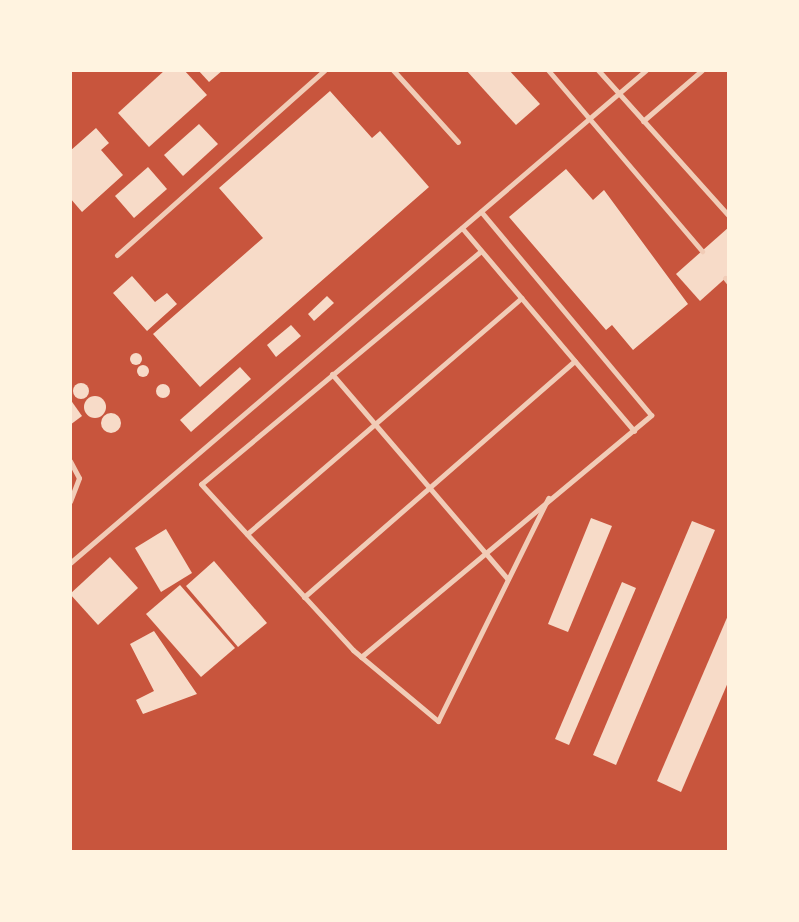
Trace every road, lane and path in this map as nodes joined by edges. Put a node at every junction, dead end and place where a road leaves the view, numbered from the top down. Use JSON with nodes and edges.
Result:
{"nodes":[{"id":1,"x":325,"y":70,"type":"edge"},
{"id":2,"x":393,"y":70,"type":"edge"},
{"id":3,"x":548,"y":70,"type":"edge"},
{"id":4,"x":598,"y":70,"type":"edge"},
{"id":5,"x":646,"y":70,"type":"edge"},
{"id":6,"x":702,"y":70,"type":"edge"},
{"id":7,"x":619,"y":93,"type":"junction"},
{"id":8,"x":591,"y":121,"type":"junction"},
{"id":9,"x":643,"y":121,"type":"junction"},
{"id":10,"x":458,"y":142,"type":"dead end"},
{"id":11,"x":481,"y":212,"type":"junction"},
{"id":12,"x":729,"y":216,"type":"edge"},
{"id":13,"x":462,"y":228,"type":"junction"},
{"id":14,"x":481,"y":251,"type":"junction"},
{"id":15,"x":702,"y":251,"type":"dead end"},
{"id":16,"x":117,"y":255,"type":"dead end"},
{"id":17,"x":521,"y":298,"type":"junction"},
{"id":18,"x":575,"y":361,"type":"junction"},
{"id":19,"x":332,"y":374,"type":"junction"},
{"id":20,"x":375,"y":424,"type":"junction"},
{"id":21,"x":634,"y":431,"type":"junction"},
{"id":22,"x":70,"y":461,"type":"edge"},
{"id":23,"x":430,"y":487,"type":"junction"},
{"id":24,"x":548,"y":498,"type":"junction"},
{"id":25,"x":70,"y":501,"type":"edge"},
{"id":26,"x":247,"y":534,"type":"junction"},
{"id":27,"x":484,"y":552,"type":"junction"},
{"id":28,"x":70,"y":563,"type":"edge"},
{"id":29,"x":508,"y":579,"type":"junction"},
{"id":30,"x":304,"y":597,"type":"junction"},
{"id":31,"x":361,"y":657,"type":"junction"}],
"edges":[{"from":1,"to":16,"type":"lane"},
{"from":2,"to":10,"type":"lane"},
{"from":3,"to":8,"type":"lane"},
{"from":4,"to":7,"type":"lane"},
{"from":5,"to":7,"type":"lane"},
{"from":6,"to":9,"type":"lane"},
{"from":7,"to":8,"type":"lane"},
{"from":7,"to":9,"type":"lane"},
{"from":8,"to":11,"type":"lane"},
{"from":8,"to":15,"type":"lane"},
{"from":9,"to":12,"type":"lane"},
{"from":11,"to":13,"type":"lane"},
{"from":11,"to":21,"type":"lane"},
{"from":13,"to":14,"type":"lane"},
{"from":13,"to":28,"type":"lane"},
{"from":14,"to":17,"type":"lane"},
{"from":14,"to":19,"type":"lane"},
{"from":17,"to":18,"type":"lane"},
{"from":17,"to":20,"type":"lane"},
{"from":18,"to":21,"type":"lane"},
{"from":18,"to":23,"type":"lane"},
{"from":19,"to":20,"type":"lane"},
{"from":19,"to":26,"type":"lane"},
{"from":20,"to":23,"type":"lane"},
{"from":20,"to":26,"type":"lane"},
{"from":21,"to":24,"type":"lane"},
{"from":22,"to":25,"type":"lane"},
{"from":23,"to":27,"type":"lane"},
{"from":23,"to":30,"type":"lane"},
{"from":24,"to":27,"type":"lane"},
{"from":24,"to":29,"type":"lane"},
{"from":26,"to":30,"type":"lane"},
{"from":27,"to":29,"type":"lane"},
{"from":27,"to":31,"type":"lane"},
{"from":29,"to":31,"type":"lane"},
{"from":30,"to":31,"type":"lane"}]}
